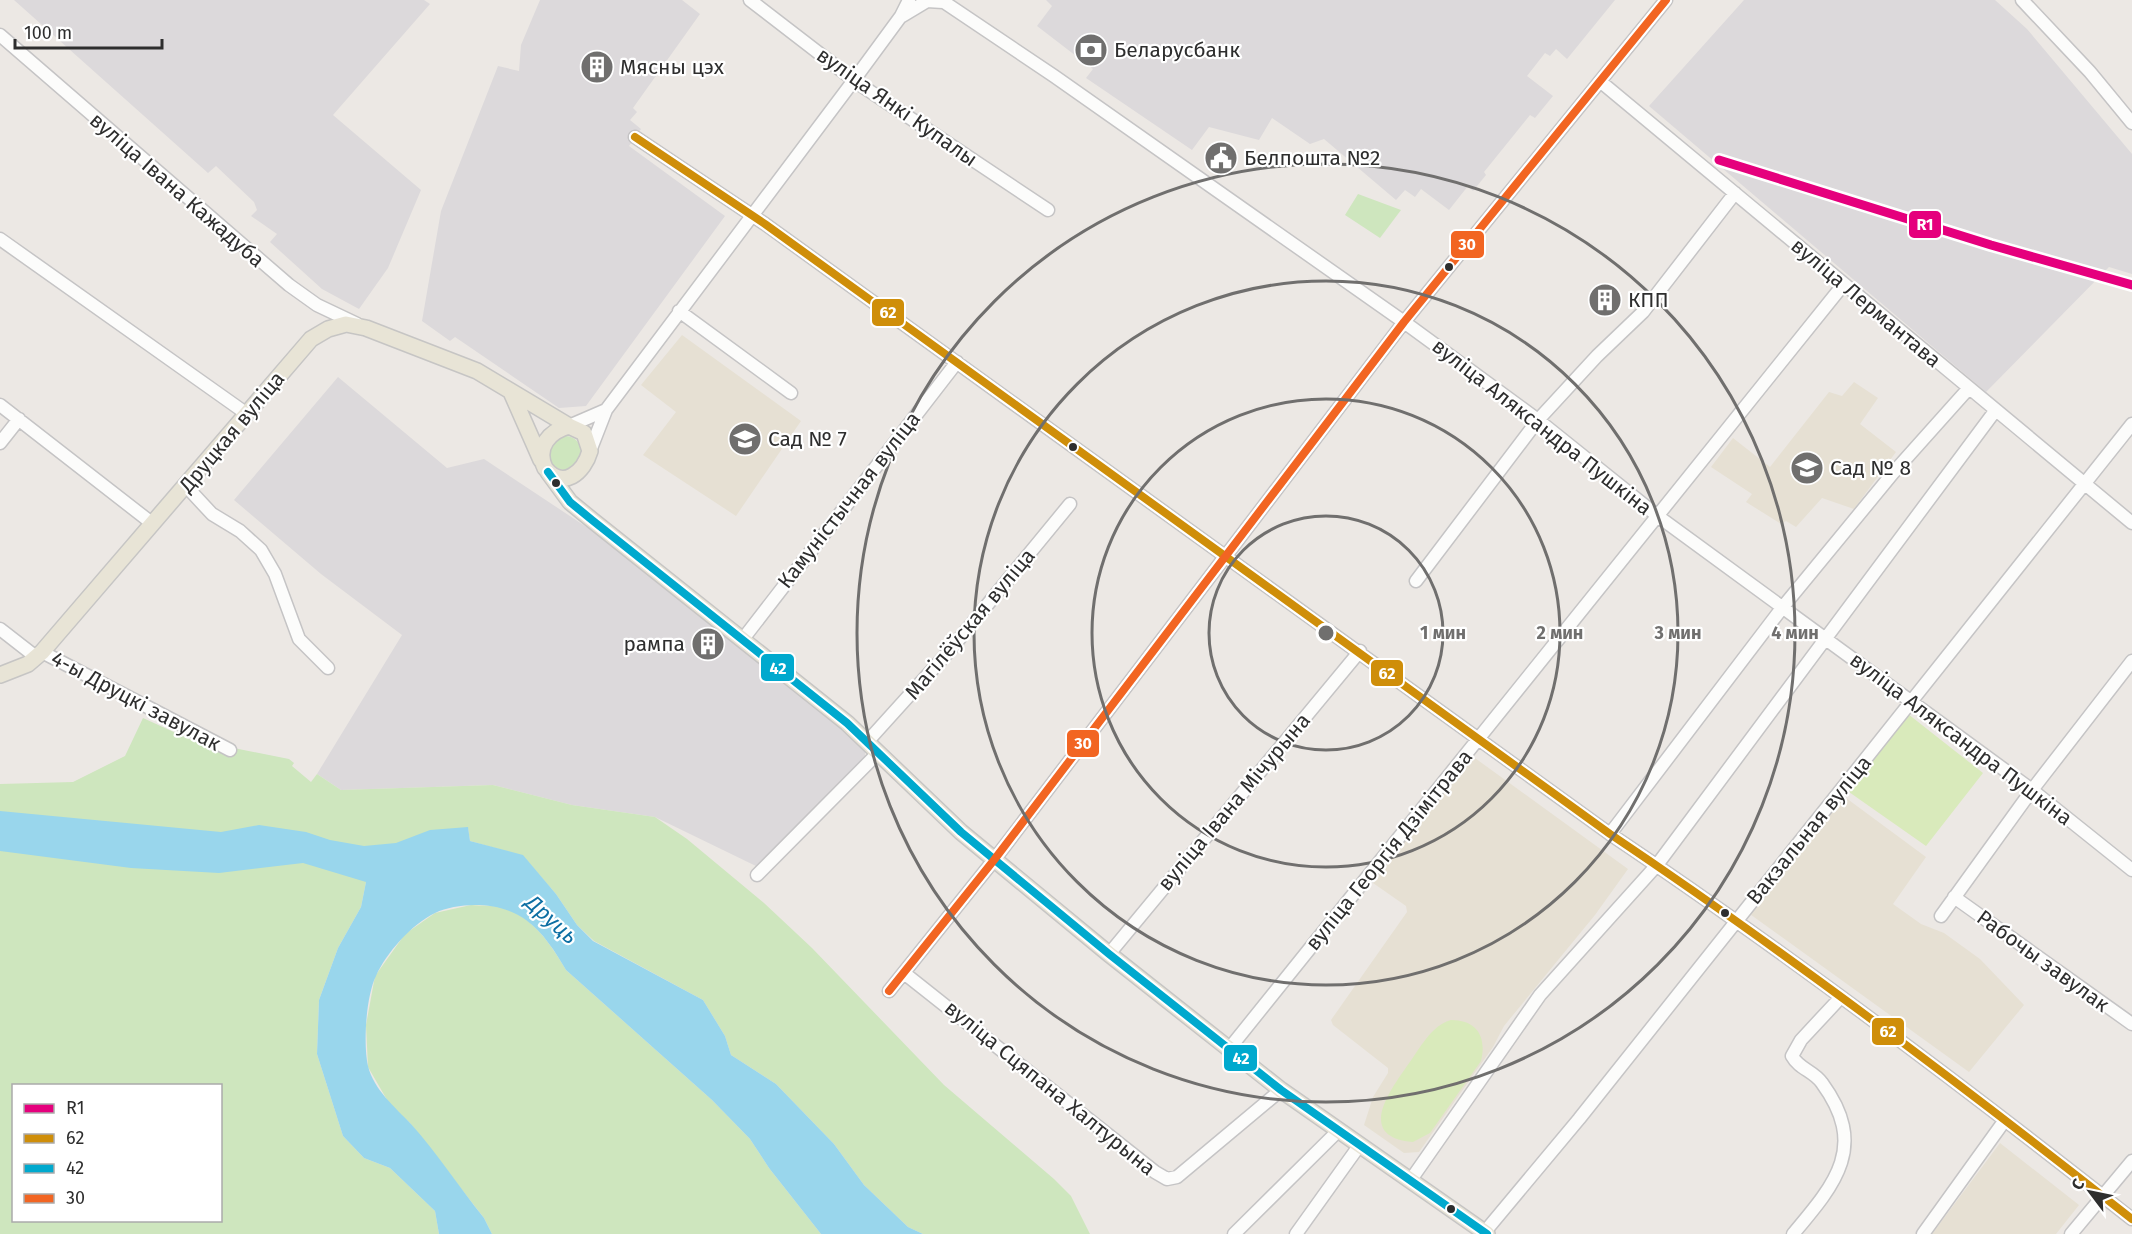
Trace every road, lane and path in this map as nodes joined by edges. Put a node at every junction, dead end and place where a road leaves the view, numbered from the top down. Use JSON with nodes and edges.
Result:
{"nodes":[{"id":1,"x":750,"y":0,"type":"edge"},
{"id":2,"x":909,"y":0,"type":"edge"},
{"id":3,"x":1666,"y":0,"type":"edge"},
{"id":4,"x":2022,"y":0,"type":"edge"},
{"id":5,"x":942,"y":1,"type":"edge"},
{"id":6,"x":901,"y":16,"type":"junction"},
{"id":7,"x":0,"y":35,"type":"edge"},
{"id":8,"x":854,"y":80,"type":"junction"},
{"id":9,"x":1601,"y":82,"type":"junction"},
{"id":10,"x":2132,"y":123,"type":"edge"},
{"id":11,"x":635,"y":137,"type":"dead end"},
{"id":12,"x":1735,"y":193,"type":"junction"},
{"id":13,"x":1048,"y":210,"type":"dead end"},
{"id":14,"x":752,"y":215,"type":"junction"},
{"id":15,"x":0,"y":239,"type":"edge"},
{"id":16,"x":1843,"y":285,"type":"junction"},
{"id":17,"x":679,"y":311,"type":"junction"},
{"id":18,"x":1404,"y":322,"type":"junction"},
{"id":19,"x":366,"y":328,"type":"junction"},
{"id":20,"x":957,"y":362,"type":"junction"},
{"id":21,"x":1968,"y":388,"type":"junction"},
{"id":22,"x":511,"y":392,"type":"junction"},
{"id":23,"x":790,"y":393,"type":"dead end"},
{"id":24,"x":0,"y":405,"type":"edge"},
{"id":25,"x":606,"y":410,"type":"junction"},
{"id":26,"x":1995,"y":411,"type":"junction"},
{"id":27,"x":247,"y":414,"type":"junction"},
{"id":28,"x":18,"y":419,"type":"junction"},
{"id":29,"x":1538,"y":420,"type":"junction"},
{"id":30,"x":2132,"y":424,"type":"edge"},
{"id":31,"x":569,"y":426,"type":"junction"},
{"id":32,"x":0,"y":443,"type":"edge"},
{"id":33,"x":590,"y":451,"type":"junction"},
{"id":34,"x":545,"y":468,"type":"junction"},
{"id":35,"x":582,"y":470,"type":"junction"},
{"id":36,"x":2084,"y":485,"type":"junction"},
{"id":37,"x":186,"y":486,"type":"junction"},
{"id":38,"x":570,"y":502,"type":"junction"},
{"id":39,"x":1070,"y":504,"type":"dead end"},
{"id":40,"x":1659,"y":517,"type":"junction"},
{"id":41,"x":2132,"y":523,"type":"edge"},
{"id":42,"x":153,"y":524,"type":"junction"},
{"id":43,"x":1225,"y":556,"type":"junction"},
{"id":44,"x":1416,"y":581,"type":"dead end"},
{"id":45,"x":1782,"y":608,"type":"junction"},
{"id":46,"x":0,"y":629,"type":"edge"},
{"id":47,"x":1826,"y":638,"type":"junction"},
{"id":48,"x":743,"y":639,"type":"junction"},
{"id":49,"x":1360,"y":651,"type":"junction"},
{"id":50,"x":39,"y":655,"type":"junction"},
{"id":51,"x":2132,"y":661,"type":"edge"},
{"id":52,"x":328,"y":668,"type":"dead end"},
{"id":53,"x":0,"y":675,"type":"edge"},
{"id":54,"x":1911,"y":701,"type":"junction"},
{"id":55,"x":1478,"y":739,"type":"junction"},
{"id":56,"x":872,"y":748,"type":"junction"},
{"id":57,"x":230,"y":750,"type":"dead end"},
{"id":58,"x":2032,"y":790,"type":"junction"},
{"id":59,"x":1610,"y":834,"type":"junction"},
{"id":60,"x":994,"y":860,"type":"junction"},
{"id":61,"x":1657,"y":865,"type":"junction"},
{"id":62,"x":2132,"y":870,"type":"edge"},
{"id":63,"x":757,"y":875,"type":"dead end"},
{"id":64,"x":1954,"y":897,"type":"junction"},
{"id":65,"x":1941,"y":916,"type":"dead end"},
{"id":66,"x":1736,"y":921,"type":"junction"},
{"id":67,"x":1109,"y":954,"type":"junction"},
{"id":68,"x":904,"y":973,"type":"junction"},
{"id":69,"x":889,"y":991,"type":"dead end"},
{"id":70,"x":1841,"y":997,"type":"junction"},
{"id":71,"x":2132,"y":1024,"type":"edge"},
{"id":72,"x":1229,"y":1049,"type":"junction"},
{"id":73,"x":1281,"y":1090,"type":"junction"},
{"id":74,"x":2005,"y":1120,"type":"junction"},
{"id":75,"x":1337,"y":1132,"type":"junction"},
{"id":76,"x":1359,"y":1146,"type":"junction"},
{"id":77,"x":2132,"y":1161,"type":"edge"},
{"id":78,"x":1410,"y":1181,"type":"junction"},
{"id":79,"x":2103,"y":1195,"type":"junction"},
{"id":80,"x":2132,"y":1219,"type":"edge"},
{"id":81,"x":1234,"y":1234,"type":"edge"},
{"id":82,"x":1296,"y":1234,"type":"edge"},
{"id":83,"x":1485,"y":1234,"type":"edge"},
{"id":84,"x":1792,"y":1234,"type":"edge"},
{"id":85,"x":1923,"y":1234,"type":"edge"},
{"id":86,"x":2071,"y":1234,"type":"edge"}],
"edges":[{"from":1,"to":8,"type":"street","name":"вуліца Янкі Купалы"},
{"from":2,"to":6,"type":"street"},
{"from":3,"to":9,"type":"street"},
{"from":4,"to":10,"type":"street"},
{"from":5,"to":6,"type":"street"},
{"from":5,"to":18,"type":"street","name":"вуліца Аляксандра Пушкіна"},
{"from":6,"to":8,"type":"street"},
{"from":7,"to":19,"type":"street","name":"вуліца Івана Кажадуба"},
{"from":8,"to":13,"type":"street","name":"вуліца Янкі Купалы"},
{"from":8,"to":14,"type":"street"},
{"from":9,"to":12,"type":"street","name":"вуліца Лермантава"},
{"from":9,"to":18,"type":"street"},
{"from":11,"to":14,"type":"street"},
{"from":12,"to":16,"type":"street","name":"вуліца Лермантава"},
{"from":12,"to":29,"type":"street"},
{"from":14,"to":17,"type":"street"},
{"from":14,"to":20,"type":"street"},
{"from":15,"to":27,"type":"street"},
{"from":16,"to":21,"type":"street","name":"вуліца Лермантава"},
{"from":16,"to":40,"type":"street","name":"вуліца Георгія Дзімітрава"},
{"from":17,"to":23,"type":"street"},
{"from":17,"to":25,"type":"street"},
{"from":18,"to":29,"type":"street","name":"вуліца Аляксандра Пушкіна"},
{"from":18,"to":43,"type":"street"},
{"from":19,"to":22,"type":"main road","name":"Друцкая вуліца"},
{"from":19,"to":27,"type":"main road","name":"Друцкая вуліца"},
{"from":20,"to":43,"type":"street"},
{"from":20,"to":48,"type":"street","name":"Камуністычная вуліца"},
{"from":21,"to":26,"type":"street","name":"вуліца Лермантава"},
{"from":21,"to":45,"type":"street"},
{"from":22,"to":31,"type":"main road","name":"Друцкая вуліца"},
{"from":22,"to":34,"type":"main road"},
{"from":24,"to":28,"type":"street"},
{"from":25,"to":31,"type":"street"},
{"from":25,"to":33,"type":"street"},
{"from":26,"to":36,"type":"street","name":"вуліца Лермантава"},
{"from":26,"to":47,"type":"street"},
{"from":27,"to":37,"type":"main road","name":"Друцкая вуліца"},
{"from":28,"to":32,"type":"street"},
{"from":28,"to":42,"type":"street"},
{"from":29,"to":40,"type":"street","name":"вуліца Аляксандра Пушкіна"},
{"from":29,"to":44,"type":"street"},
{"from":30,"to":36,"type":"street","name":"Вакзальная вуліца"},
{"from":31,"to":33,"type":"main road","name":"Друцкая вуліца"},
{"from":31,"to":34,"type":"main road"},
{"from":33,"to":35,"type":"main road"},
{"from":34,"to":35,"type":"main road"},
{"from":34,"to":38,"type":"main road"},
{"from":35,"to":38,"type":"main road"},
{"from":36,"to":41,"type":"street","name":"вуліца Лермантава"},
{"from":36,"to":54,"type":"street","name":"Вакзальная вуліца"},
{"from":37,"to":42,"type":"main road","name":"Друцкая вуліца"},
{"from":37,"to":52,"type":"street"},
{"from":38,"to":48,"type":"main road"},
{"from":39,"to":56,"type":"street","name":"Магілёўская вуліца"},
{"from":40,"to":45,"type":"street","name":"вуліца Аляксандра Пушкіна"},
{"from":40,"to":55,"type":"street","name":"вуліца Георгія Дзімітрава"},
{"from":42,"to":50,"type":"main road","name":"Друцкая вуліца"},
{"from":43,"to":49,"type":"street"},
{"from":43,"to":60,"type":"street"},
{"from":45,"to":47,"type":"street","name":"вуліца Аляксандра Пушкіна"},
{"from":45,"to":59,"type":"street"},
{"from":46,"to":50,"type":"street","name":"4-ы Друцкі завулак"},
{"from":47,"to":54,"type":"street","name":"вуліца Аляксандра Пушкіна"},
{"from":47,"to":61,"type":"street"},
{"from":48,"to":56,"type":"main road"},
{"from":49,"to":55,"type":"street"},
{"from":49,"to":67,"type":"street","name":"вуліца Івана Мічурына"},
{"from":50,"to":53,"type":"main road","name":"Друцкая вуліца"},
{"from":50,"to":57,"type":"street","name":"4-ы Друцкі завулак"},
{"from":51,"to":58,"type":"street"},
{"from":54,"to":58,"type":"street","name":"вуліца Аляксандра Пушкіна"},
{"from":54,"to":66,"type":"street","name":"Вакзальная вуліца"},
{"from":55,"to":59,"type":"street"},
{"from":55,"to":72,"type":"street","name":"вуліца Георгія Дзімітрава"},
{"from":56,"to":60,"type":"main road"},
{"from":56,"to":63,"type":"street","name":"Магілёўская вуліца"},
{"from":58,"to":62,"type":"street","name":"вуліца Аляксандра Пушкіна"},
{"from":58,"to":64,"type":"street"},
{"from":59,"to":61,"type":"street"},
{"from":60,"to":67,"type":"main road"},
{"from":60,"to":68,"type":"street"},
{"from":61,"to":66,"type":"street"},
{"from":61,"to":78,"type":"street"},
{"from":64,"to":65,"type":"street"},
{"from":64,"to":71,"type":"street","name":"Рабочы завулак"},
{"from":66,"to":70,"type":"street"},
{"from":66,"to":83,"type":"street","name":"Вакзальная вуліца"},
{"from":67,"to":72,"type":"main road"},
{"from":68,"to":69,"type":"street"},
{"from":68,"to":73,"type":"street","name":"вуліца Сцяпана Халтурына"},
{"from":70,"to":74,"type":"street"},
{"from":70,"to":84,"type":"street"},
{"from":72,"to":73,"type":"main road"},
{"from":73,"to":75,"type":"main road"},
{"from":74,"to":79,"type":"street"},
{"from":74,"to":85,"type":"street"},
{"from":75,"to":76,"type":"main road"},
{"from":75,"to":81,"type":"street"},
{"from":76,"to":78,"type":"main road"},
{"from":76,"to":82,"type":"street"},
{"from":77,"to":79,"type":"street"},
{"from":78,"to":83,"type":"main road"},
{"from":79,"to":80,"type":"street"},
{"from":79,"to":86,"type":"street"}]}
